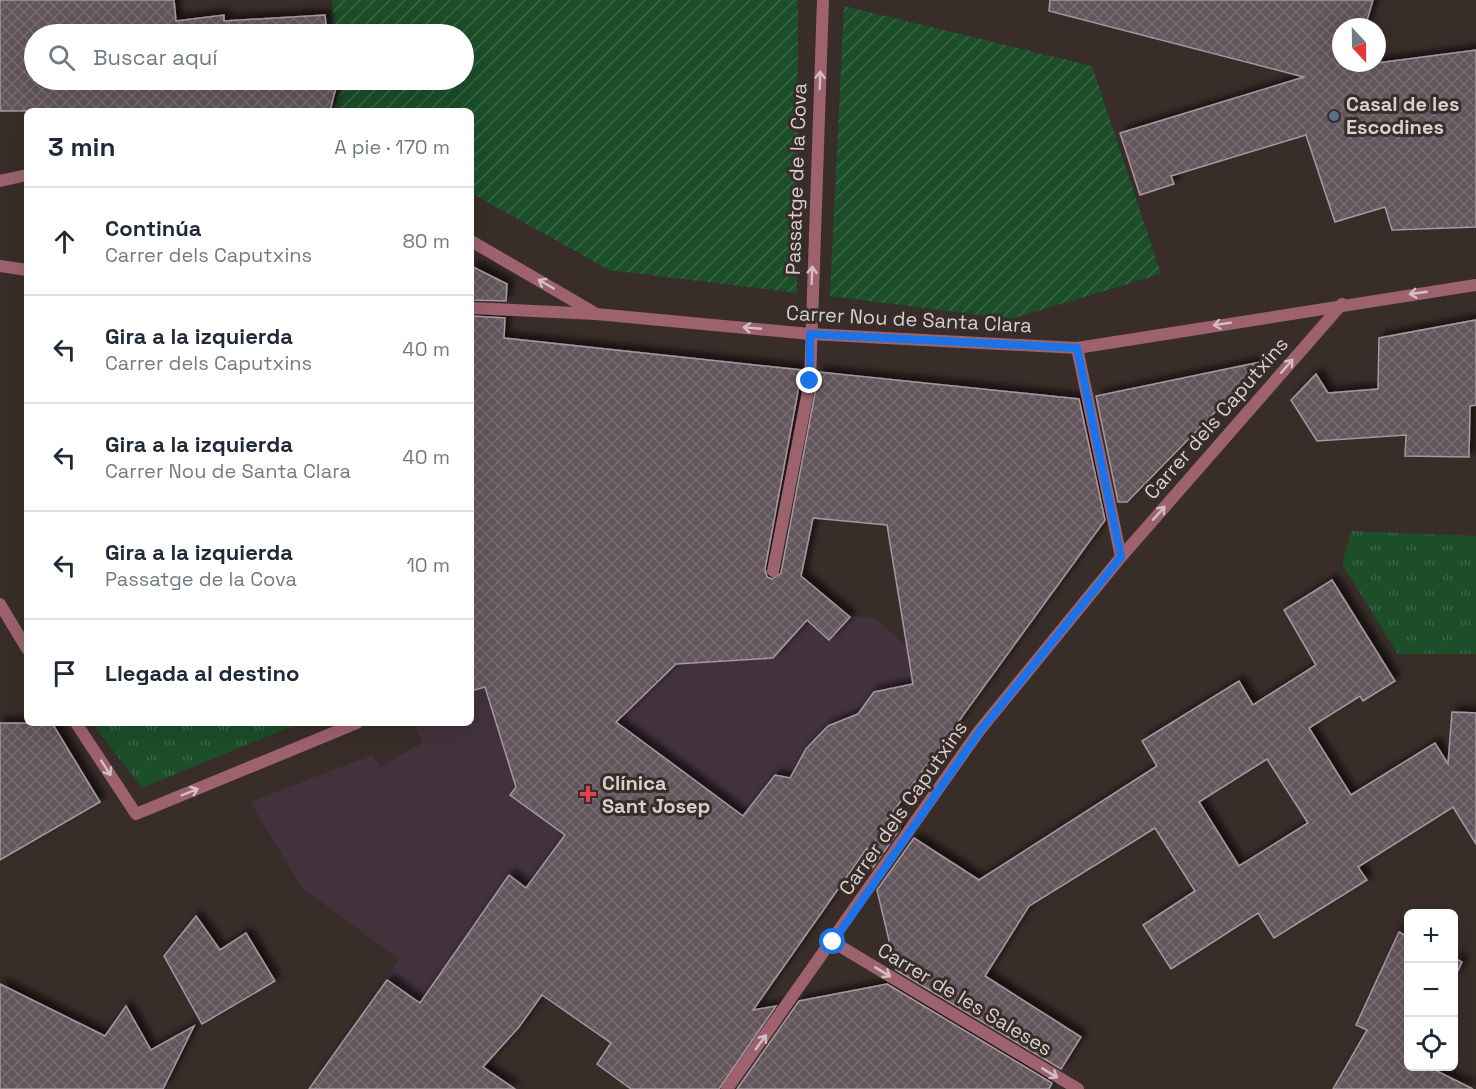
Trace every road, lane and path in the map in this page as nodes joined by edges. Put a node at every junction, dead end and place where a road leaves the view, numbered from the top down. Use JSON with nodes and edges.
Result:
{"nodes":[{"id":1,"x":823,"y":0,"type":"edge"},
{"id":2,"x":24,"y":177,"type":"edge"},
{"id":3,"x":0,"y":182,"type":"edge"},
{"id":4,"x":474,"y":243,"type":"edge"},
{"id":5,"x":0,"y":267,"type":"edge"},
{"id":6,"x":24,"y":270,"type":"edge"},
{"id":7,"x":1476,"y":285,"type":"edge"},
{"id":8,"x":1342,"y":304,"type":"junction"},
{"id":9,"x":474,"y":308,"type":"edge"},
{"id":10,"x":596,"y":314,"type":"junction"},
{"id":11,"x":810,"y":334,"type":"junction"},
{"id":12,"x":1077,"y":348,"type":"junction"},
{"id":13,"x":1121,"y":557,"type":"junction"},
{"id":14,"x":773,"y":572,"type":"dead end"},
{"id":15,"x":0,"y":604,"type":"edge"},
{"id":16,"x":24,"y":644,"type":"edge"},
{"id":17,"x":78,"y":726,"type":"edge"},
{"id":18,"x":350,"y":726,"type":"edge"},
{"id":19,"x":833,"y":942,"type":"junction"},
{"id":20,"x":727,"y":1089,"type":"edge"},
{"id":21,"x":1078,"y":1089,"type":"edge"}],
"edges":[{"from":11,"to":1,"type":"street","name":"Passatge de la Cova","one_way":true},
{"from":2,"to":3,"type":"street"},
{"from":10,"to":4,"type":"street","one_way":true},
{"from":5,"to":6,"type":"street"},
{"from":7,"to":8,"type":"street","name":"Carrer Nou de Santa Clara","one_way":true},
{"from":8,"to":12,"type":"street","name":"Carrer Nou de Santa Clara","one_way":true},
{"from":13,"to":8,"type":"street","name":"Carrer dels Caputxins","one_way":true},
{"from":9,"to":10,"type":"street","name":"Carrer Nou de Santa Clara"},
{"from":11,"to":10,"type":"street","name":"Carrer Nou de Santa Clara","one_way":true},
{"from":11,"to":12,"type":"street","name":"Carrer Nou de Santa Clara"},
{"from":11,"to":14,"type":"street","name":"Passatge de la Cova"},
{"from":12,"to":13,"type":"street"},
{"from":13,"to":19,"type":"street","name":"Carrer dels Caputxins"},
{"from":15,"to":16,"type":"street"},
{"from":17,"to":18,"type":"street","one_way":true},
{"from":20,"to":19,"type":"street","name":"Carrer dels Caputxins","one_way":true},
{"from":19,"to":21,"type":"street","name":"Carrer de les Saleses","one_way":true}]}
